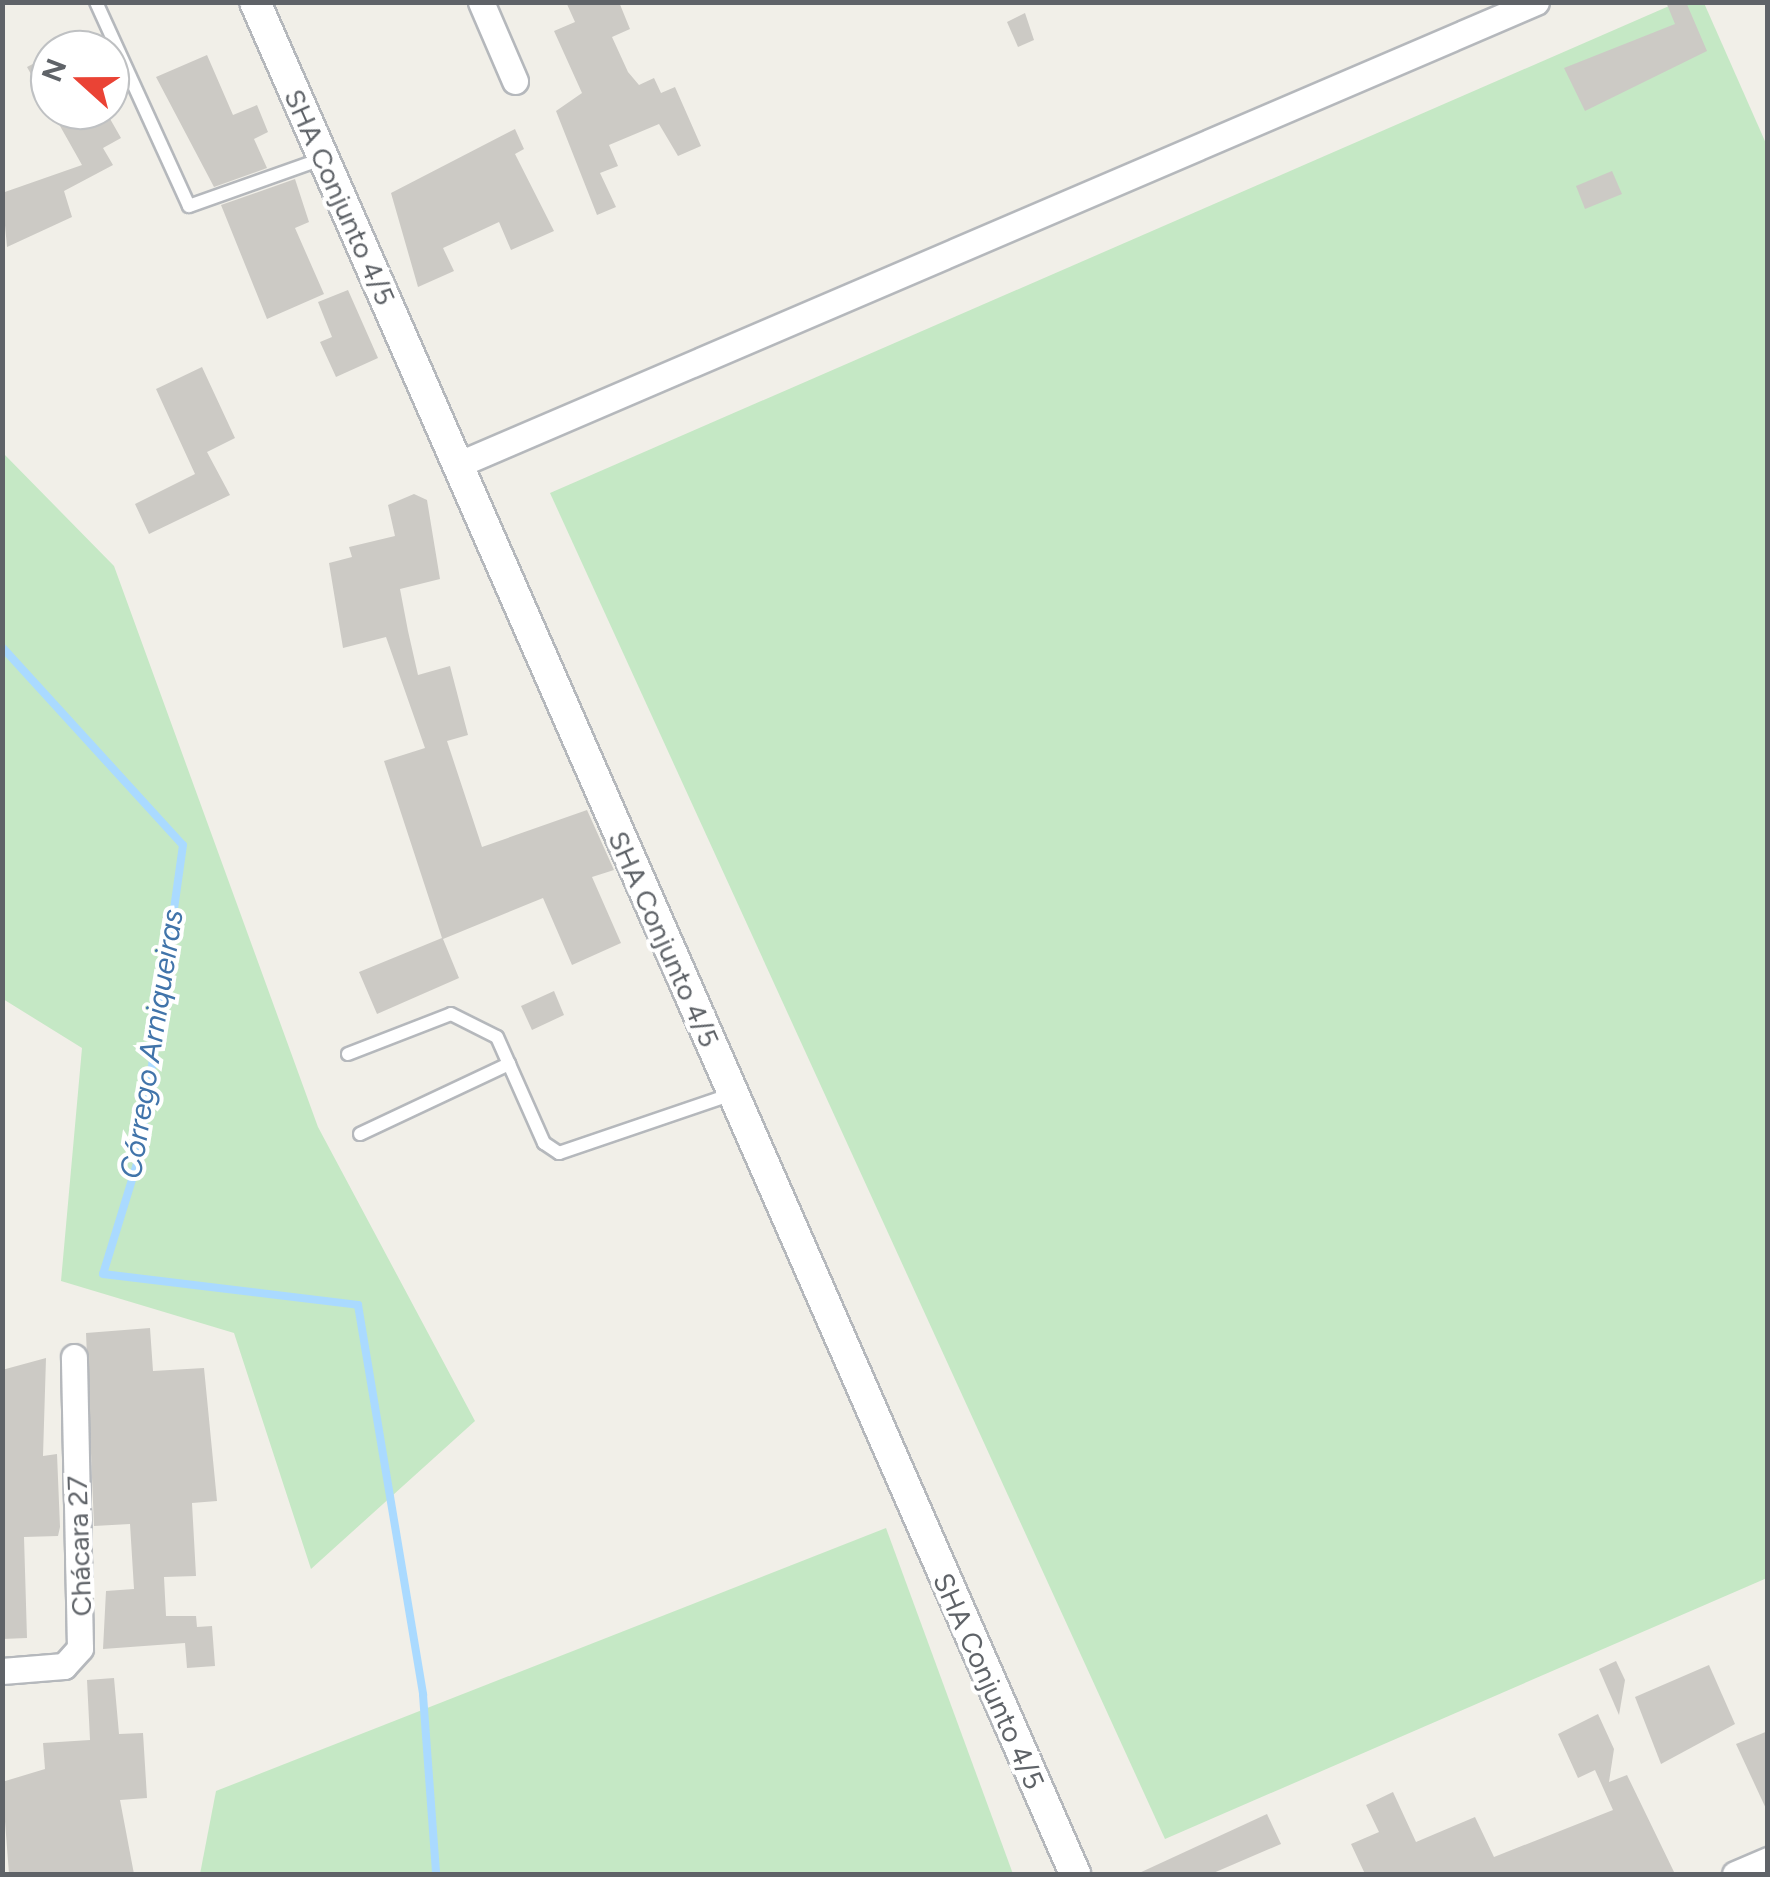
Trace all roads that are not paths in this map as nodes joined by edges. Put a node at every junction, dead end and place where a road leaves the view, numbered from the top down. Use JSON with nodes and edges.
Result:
{"nodes":[{"id":1,"x":96,"y":2,"type":"edge"},
{"id":2,"x":255,"y":2,"type":"edge"},
{"id":3,"x":481,"y":2,"type":"edge"},
{"id":4,"x":1536,"y":2,"type":"edge"},
{"id":5,"x":516,"y":81,"type":"dead end"},
{"id":6,"x":323,"y":158,"type":"junction"},
{"id":7,"x":457,"y":465,"type":"junction"},
{"id":8,"x":348,"y":1054,"type":"dead end"},
{"id":9,"x":509,"y":1064,"type":"junction"},
{"id":10,"x":732,"y":1094,"type":"junction"},
{"id":11,"x":360,"y":1134,"type":"dead end"},
{"id":12,"x":74,"y":1357,"type":"dead end"},
{"id":13,"x":2,"y":1671,"type":"edge"},
{"id":14,"x":1768,"y":1860,"type":"edge"},
{"id":15,"x":1075,"y":1874,"type":"edge"},
{"id":16,"x":1735,"y":1874,"type":"edge"}],
"edges":[{"from":1,"to":6,"type":"lane"},
{"from":2,"to":6,"type":"street","name":"SHA Conjunto 4/5"},
{"from":3,"to":5,"type":"street"},
{"from":4,"to":7,"type":"street"},
{"from":6,"to":7,"type":"street","name":"SHA Conjunto 4/5"},
{"from":7,"to":10,"type":"street","name":"SHA Conjunto 4/5"},
{"from":8,"to":9,"type":"lane"},
{"from":9,"to":10,"type":"lane"},
{"from":9,"to":11,"type":"lane"},
{"from":10,"to":15,"type":"street","name":"SHA Conjunto 4/5"},
{"from":12,"to":13,"type":"street","name":"Chácara 27"},
{"from":14,"to":16,"type":"street"}]}
